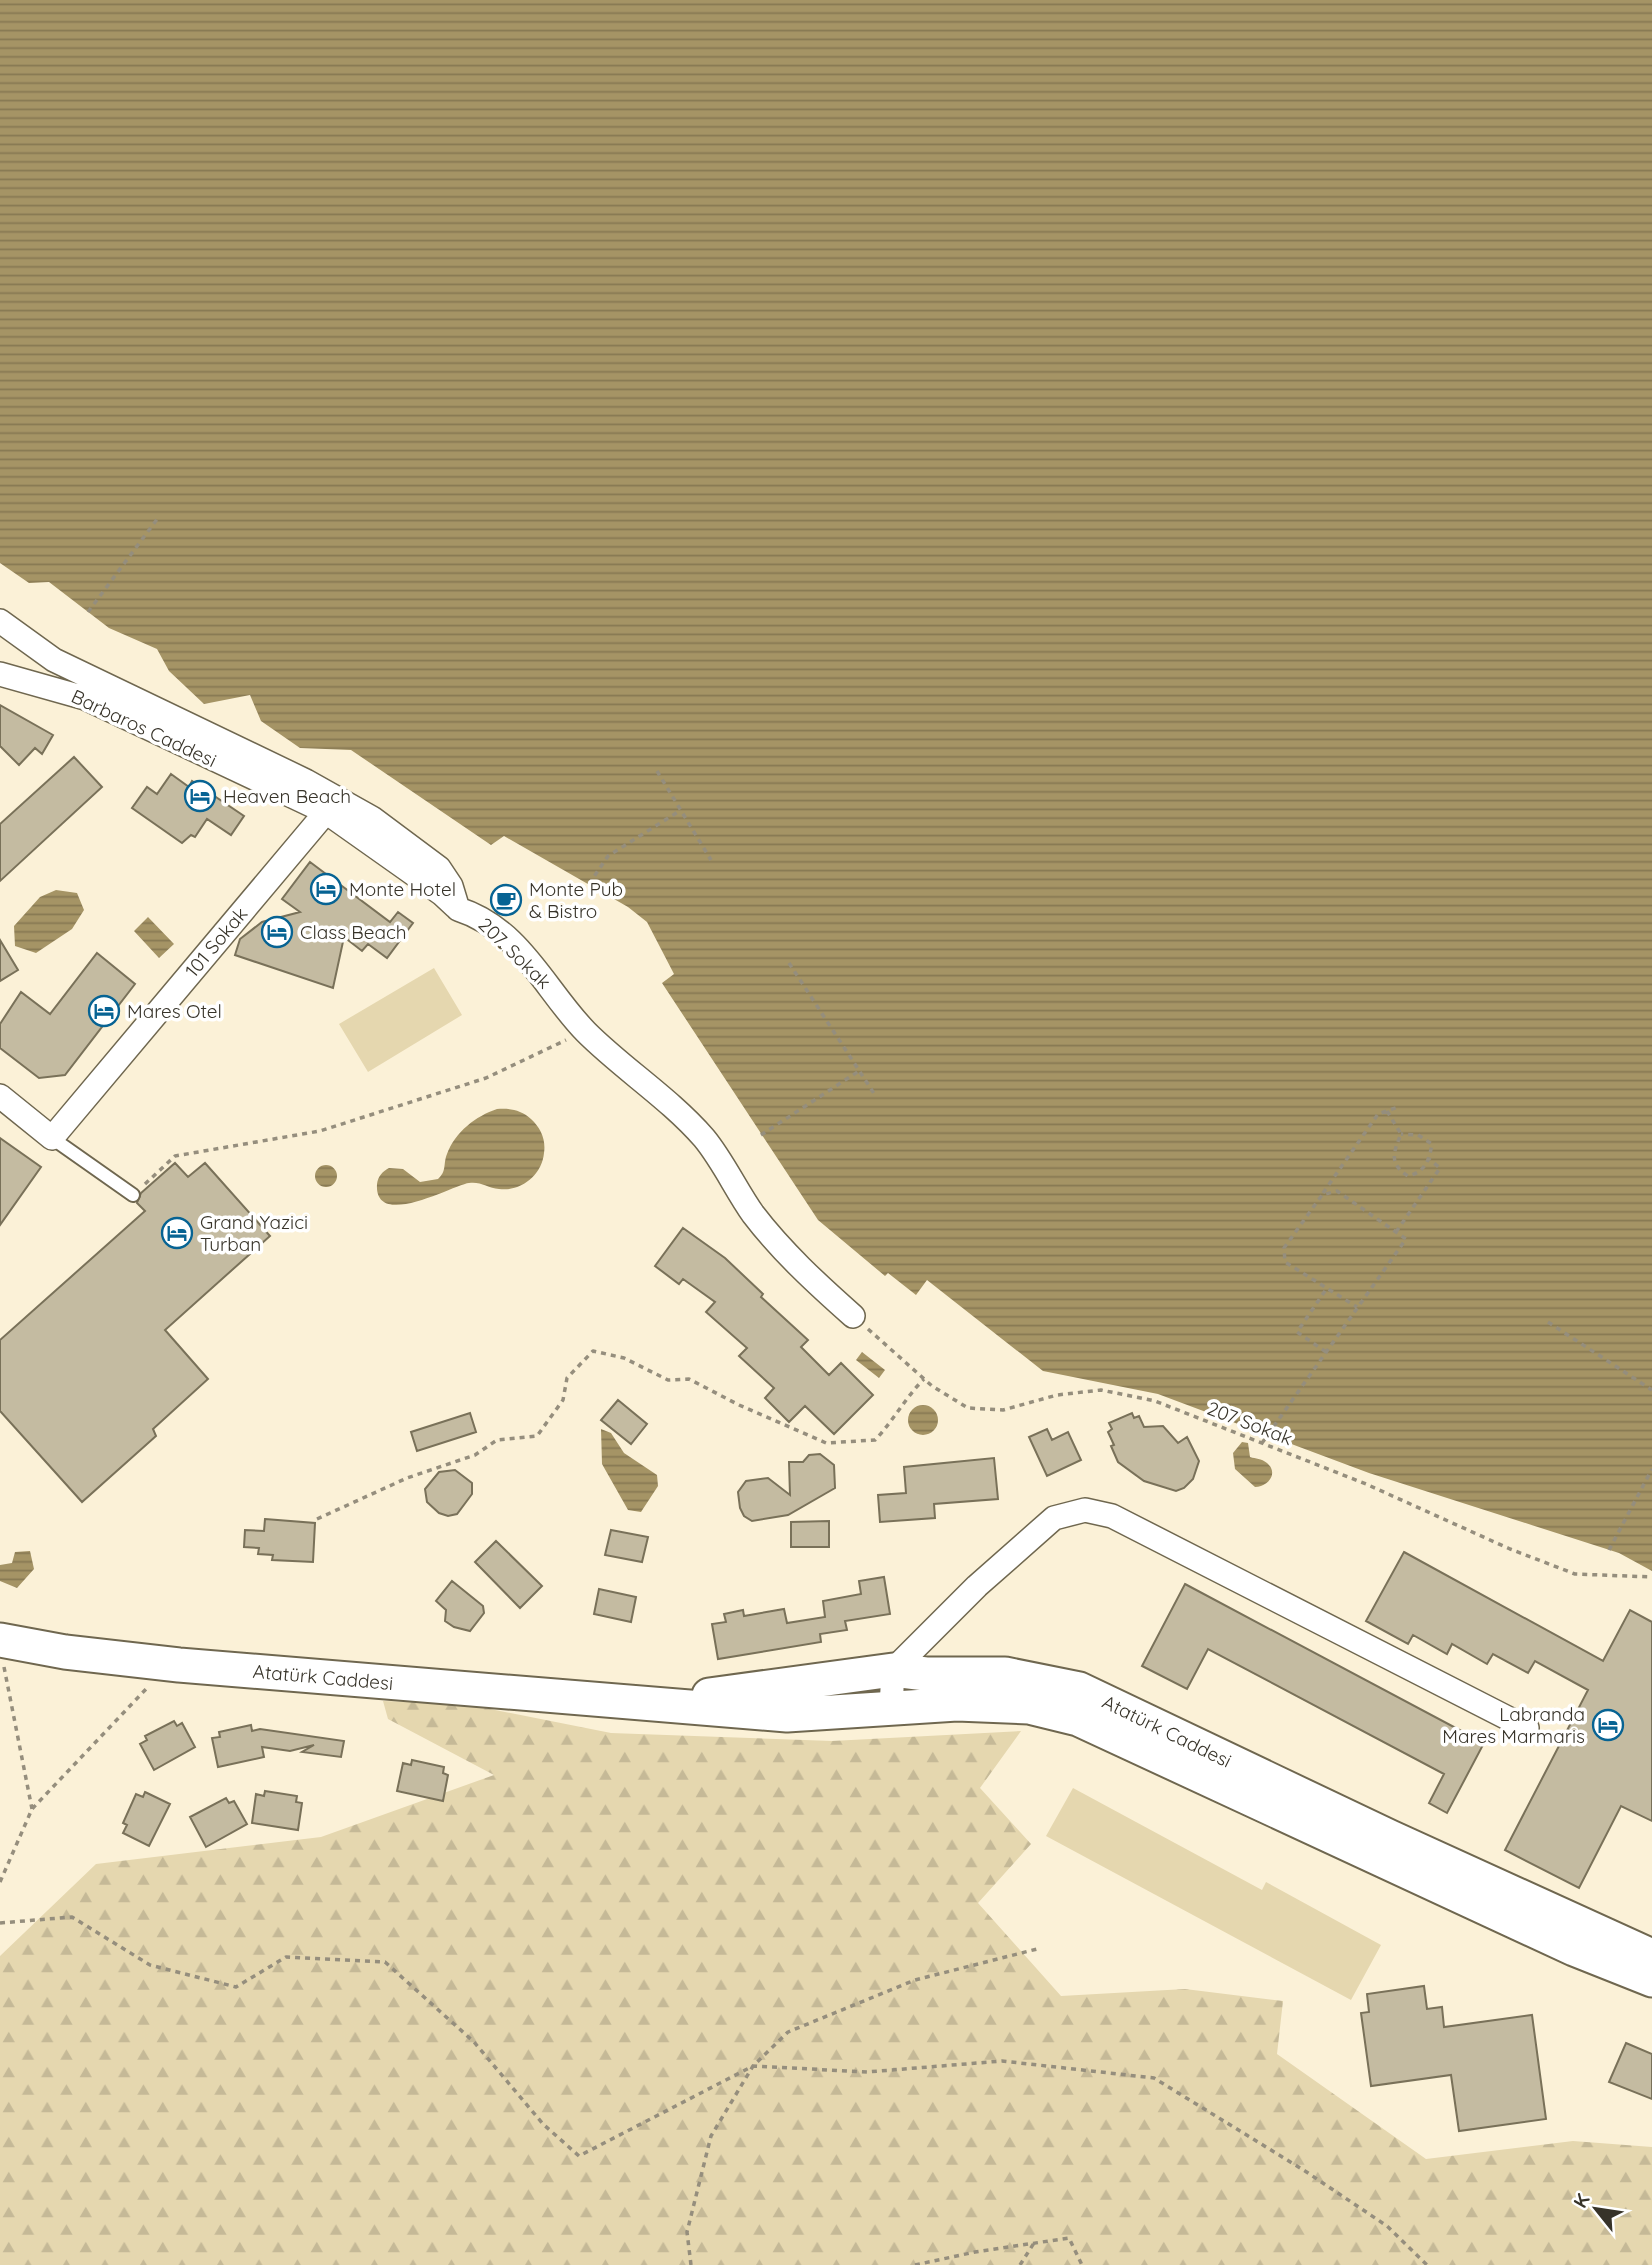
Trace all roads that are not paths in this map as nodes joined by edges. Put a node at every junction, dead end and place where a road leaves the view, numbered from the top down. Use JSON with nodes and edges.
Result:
{"nodes":[{"id":1,"x":0,"y":621,"type":"edge"},
{"id":2,"x":0,"y":674,"type":"edge"},
{"id":3,"x":326,"y":811,"type":"junction"},
{"id":4,"x":458,"y":909,"type":"junction"},
{"id":5,"x":0,"y":1096,"type":"edge"},
{"id":6,"x":52,"y":1138,"type":"junction"},
{"id":7,"x":133,"y":1195,"type":"road end"},
{"id":8,"x":853,"y":1316,"type":"road end"},
{"id":9,"x":1,"y":1651,"type":"edge"},
{"id":10,"x":893,"y":1670,"type":"junction"},
{"id":11,"x":646,"y":1704,"type":"junction"},
{"id":12,"x":891,"y":1708,"type":"junction"},
{"id":13,"x":1527,"y":1728,"type":"dead end"},
{"id":14,"x":1652,"y":1956,"type":"edge"},
{"id":15,"x":1652,"y":1980,"type":"edge"}],
"edges":[{"from":1,"to":4,"type":"street","name":"207. Sokak"},
{"from":2,"to":3,"type":"street","name":"Barbaros Caddesi"},
{"from":3,"to":4,"type":"street","name":"Barbaros Caddesi"},
{"from":3,"to":6,"type":"street","name":"101 Sokak"},
{"from":4,"to":8,"type":"street","name":"207. Sokak"},
{"from":5,"to":6,"type":"street"},
{"from":6,"to":7,"type":"lane"},
{"from":9,"to":11,"type":"street","name":"Atatürk Caddesi"},
{"from":10,"to":11,"type":"street","name":"Atatürk Caddesi"},
{"from":10,"to":12,"type":"street"},
{"from":10,"to":13,"type":"street"},
{"from":10,"to":14,"type":"street","name":"Atatürk Caddesi"},
{"from":11,"to":12,"type":"street","name":"Atatürk Caddesi"},
{"from":12,"to":15,"type":"street","name":"Atatürk Caddesi"}]}
